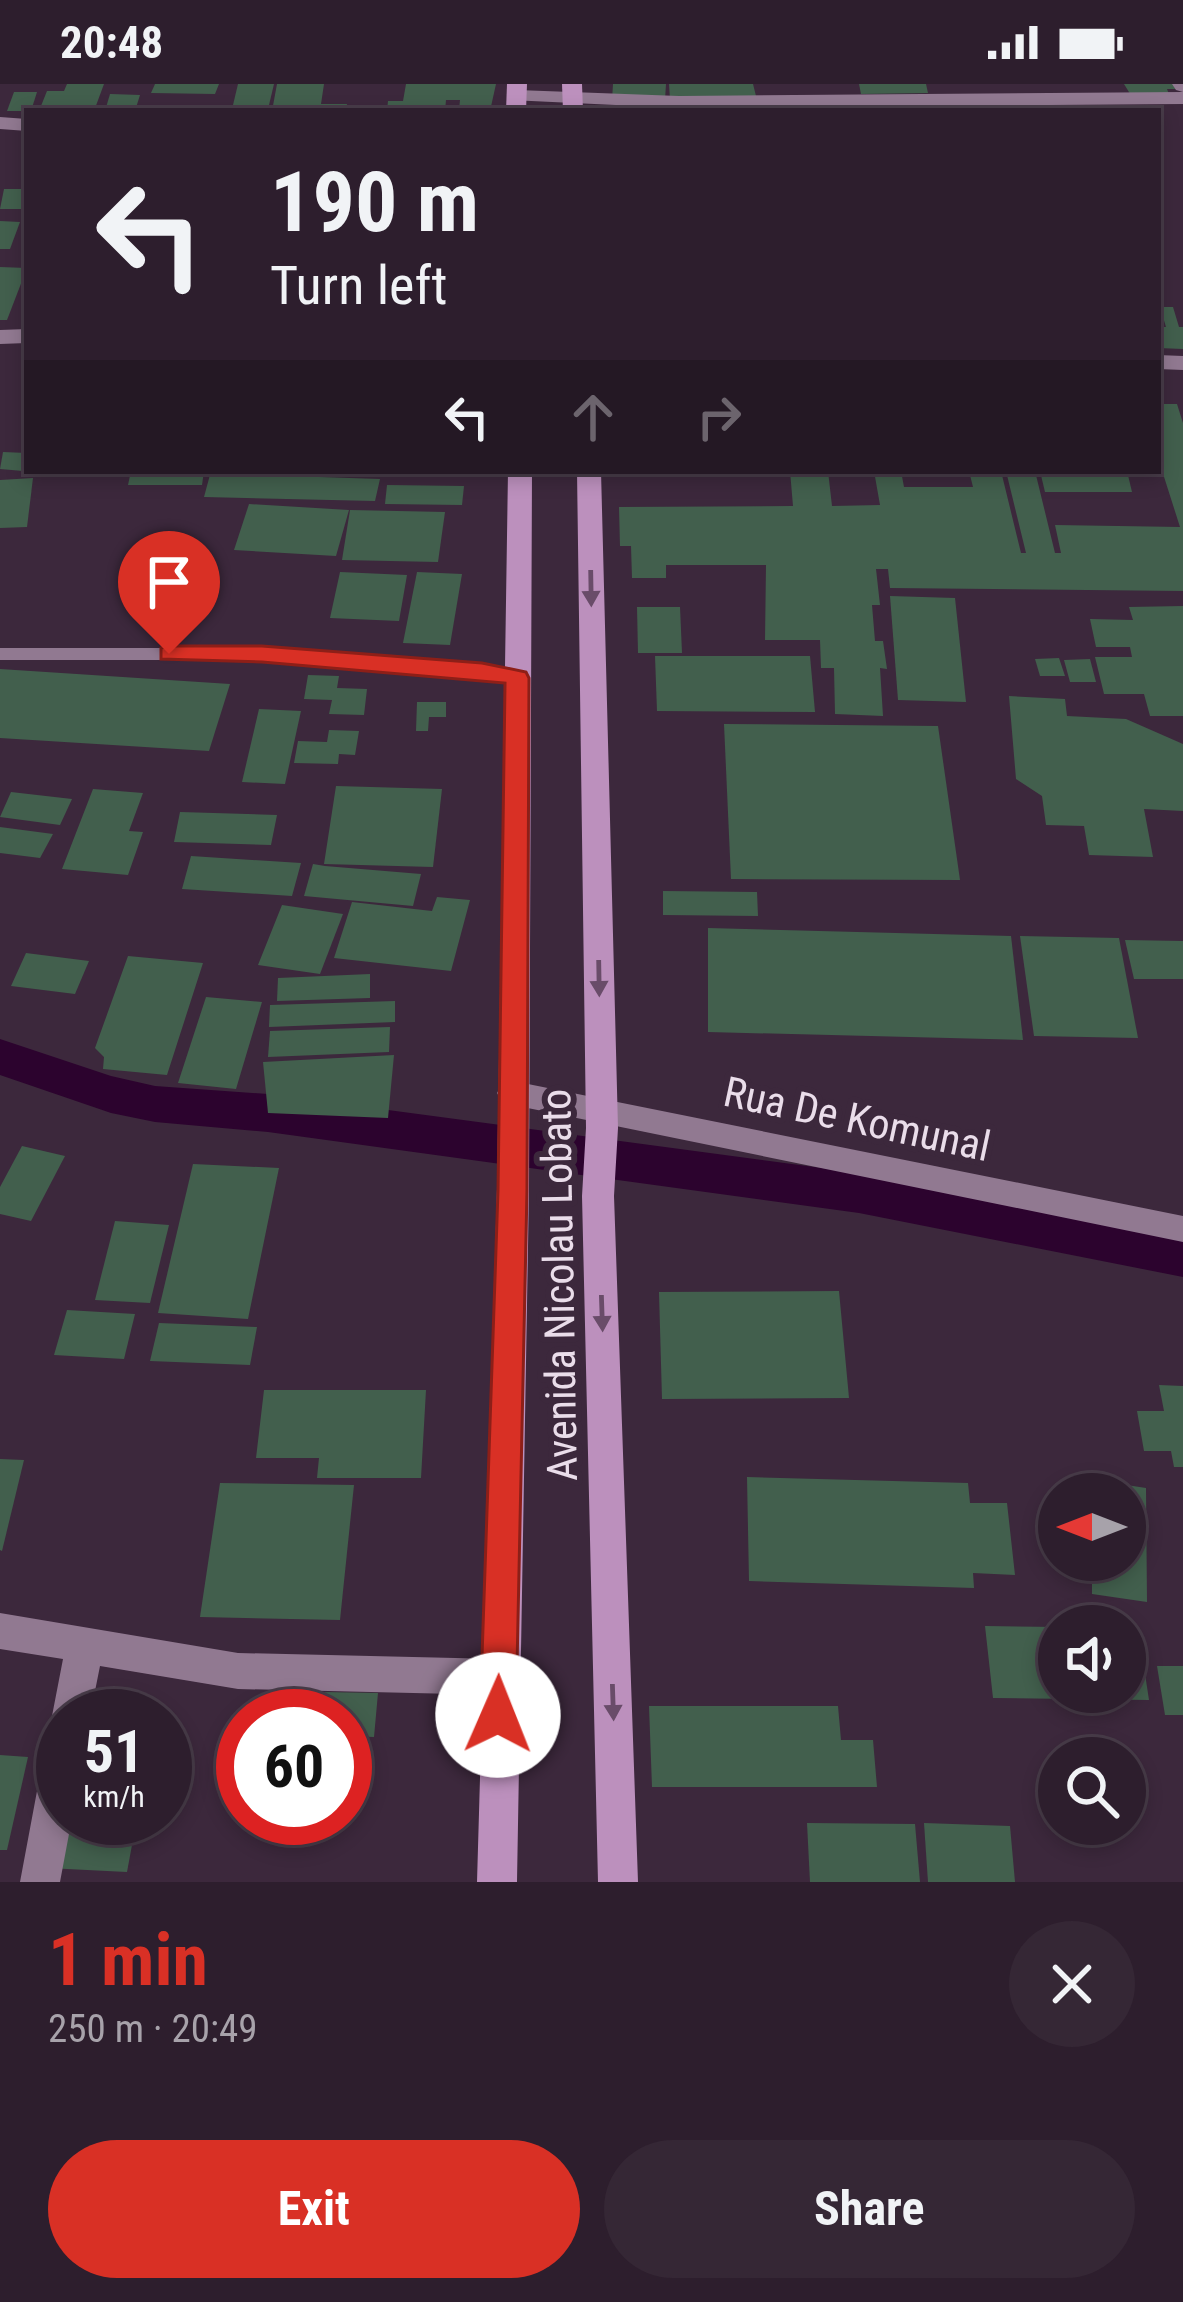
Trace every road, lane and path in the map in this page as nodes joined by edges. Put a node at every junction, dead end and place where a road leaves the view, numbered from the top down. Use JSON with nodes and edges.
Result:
{"nodes":[{"id":1,"x":517,"y":97,"type":"edge"},
{"id":2,"x":573,"y":98,"type":"edge"},
{"id":3,"x":1183,"y":98,"type":"edge"},
{"id":4,"x":520,"y":474,"type":"edge"},
{"id":5,"x":589,"y":474,"type":"edge"},
{"id":6,"x":0,"y":654,"type":"edge"},
{"id":7,"x":517,"y":678,"type":"junction"},
{"id":8,"x":513,"y":1093,"type":"junction"},
{"id":9,"x":602,"y":1118,"type":"junction"},
{"id":10,"x":1183,"y":1229,"type":"edge"},
{"id":11,"x":0,"y":1631,"type":"edge"},
{"id":12,"x":85,"y":1642,"type":"junction"},
{"id":13,"x":498,"y":1677,"type":"junction"},
{"id":14,"x":76,"y":1689,"type":"edge"},
{"id":15,"x":47,"y":1845,"type":"edge"},
{"id":16,"x":40,"y":1882,"type":"edge"},
{"id":17,"x":497,"y":1882,"type":"edge"},
{"id":18,"x":618,"y":1882,"type":"edge"}],
"edges":[{"from":1,"to":2,"type":"street"},
{"from":2,"to":3,"type":"street"},
{"from":4,"to":7,"type":"main road","name":"Avenida Nicolau Lobato"},
{"from":5,"to":9,"type":"main road","name":"Avenida Nicolau Lobato","one_way":true},
{"from":6,"to":7,"type":"lane"},
{"from":7,"to":8,"type":"main road","name":"Avenida Nicolau Lobato"},
{"from":8,"to":9,"type":"street","name":"Rua De Komunal"},
{"from":8,"to":13,"type":"main road","name":"Avenida Nicolau Lobato"},
{"from":9,"to":10,"type":"street","name":"Rua De Komunal"},
{"from":9,"to":18,"type":"main road","name":"Avenida Nicolau Lobato","one_way":true},
{"from":11,"to":12,"type":"street"},
{"from":12,"to":13,"type":"street"},
{"from":12,"to":14,"type":"street"},
{"from":13,"to":17,"type":"main road","name":"Avenida Nicolau Lobato"},
{"from":15,"to":16,"type":"street"}]}
